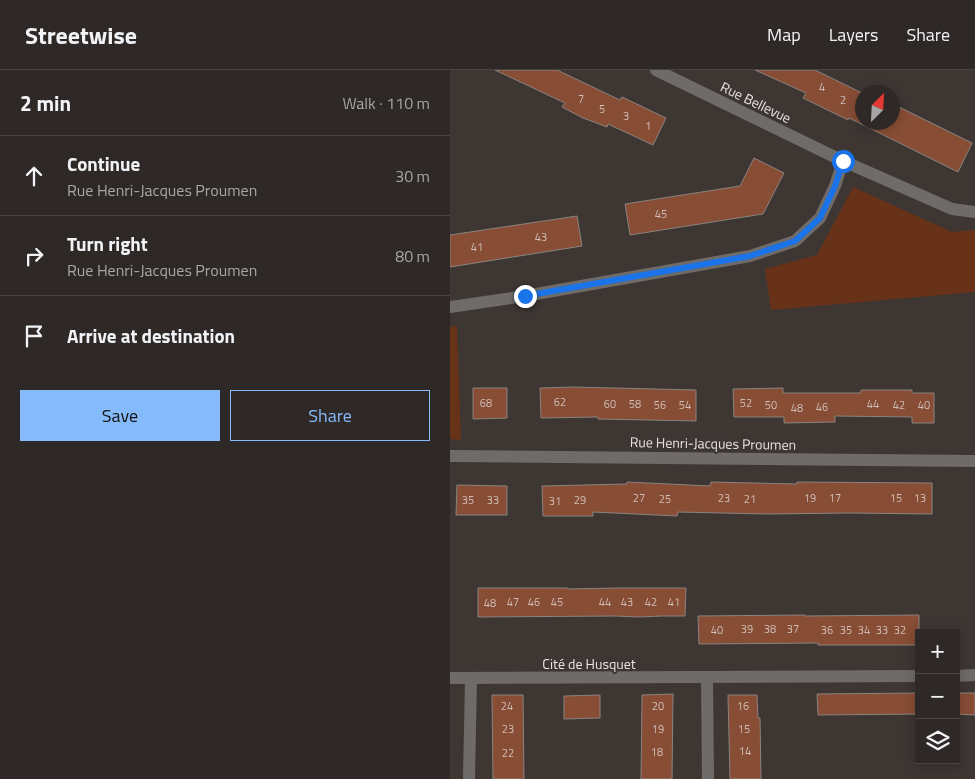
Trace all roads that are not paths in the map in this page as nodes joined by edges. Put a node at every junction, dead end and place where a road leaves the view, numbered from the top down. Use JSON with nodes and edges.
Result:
{"nodes":[{"id":1,"x":656,"y":70,"type":"edge"},
{"id":2,"x":843,"y":161,"type":"junction"},
{"id":3,"x":975,"y":212,"type":"edge"},
{"id":4,"x":450,"y":307,"type":"edge"},
{"id":5,"x":450,"y":456,"type":"edge"},
{"id":6,"x":975,"y":460,"type":"edge"},
{"id":7,"x":915,"y":676,"type":"edge"},
{"id":8,"x":450,"y":678,"type":"edge"},
{"id":9,"x":471,"y":678,"type":"junction"},
{"id":10,"x":707,"y":678,"type":"junction"},
{"id":11,"x":469,"y":779,"type":"edge"},
{"id":12,"x":708,"y":779,"type":"edge"}],
"edges":[{"from":1,"to":2,"type":"street","name":"Rue Bellevue"},
{"from":2,"to":3,"type":"street","name":"Rue Bellevue"},
{"from":2,"to":4,"type":"street"},
{"from":5,"to":6,"type":"street","name":"Rue Henri-Jacques Proumen"},
{"from":7,"to":10,"type":"street","name":"Cité de Husquet"},
{"from":8,"to":9,"type":"street","name":"Cité de Husquet"},
{"from":9,"to":10,"type":"street","name":"Cité de Husquet"},
{"from":9,"to":11,"type":"street"},
{"from":10,"to":12,"type":"street"}]}
